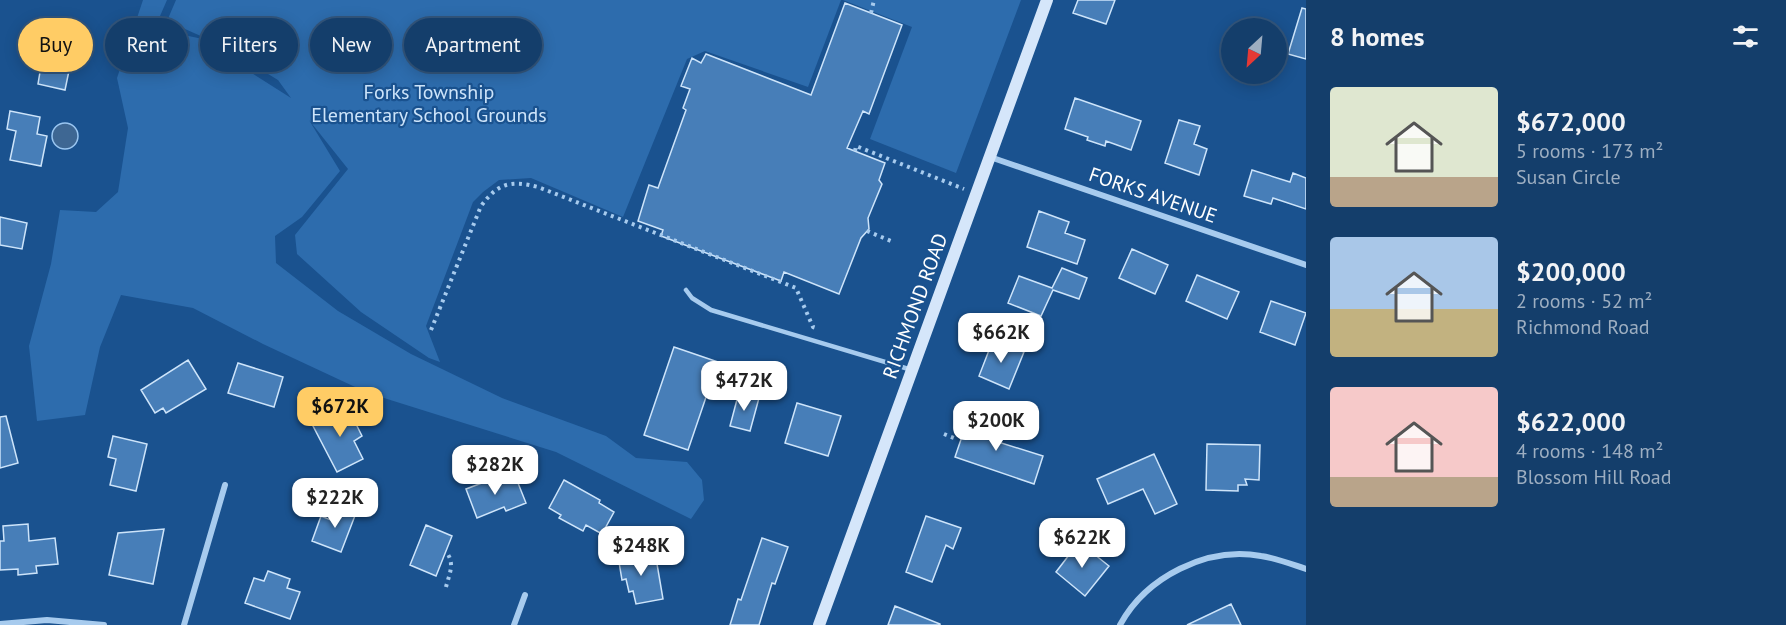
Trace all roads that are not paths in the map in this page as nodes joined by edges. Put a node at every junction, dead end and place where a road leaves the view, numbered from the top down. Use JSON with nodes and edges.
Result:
{"nodes":[{"id":1,"x":1047,"y":0,"type":"edge"},
{"id":2,"x":990,"y":157,"type":"junction"},
{"id":3,"x":1306,"y":265,"type":"edge"},
{"id":4,"x":686,"y":290,"type":"dead end"},
{"id":5,"x":912,"y":370,"type":"junction"},
{"id":6,"x":225,"y":485,"type":"dead end"},
{"id":7,"x":1306,"y":569,"type":"edge"},
{"id":8,"x":525,"y":595,"type":"dead end"},
{"id":9,"x":0,"y":624,"type":"edge"},
{"id":10,"x":104,"y":625,"type":"edge"},
{"id":11,"x":184,"y":625,"type":"edge"},
{"id":12,"x":514,"y":625,"type":"edge"},
{"id":13,"x":819,"y":625,"type":"edge"},
{"id":14,"x":1120,"y":625,"type":"edge"}],
"edges":[{"from":1,"to":2,"type":"street","name":"RICHMOND ROAD"},
{"from":2,"to":3,"type":"street","name":"FORKS AVENUE"},
{"from":2,"to":5,"type":"street","name":"RICHMOND ROAD"},
{"from":4,"to":5,"type":"lane"},
{"from":5,"to":13,"type":"street","name":"RICHMOND ROAD"},
{"from":6,"to":11,"type":"street"},
{"from":7,"to":14,"type":"street"},
{"from":8,"to":12,"type":"street"},
{"from":9,"to":10,"type":"street"}]}
